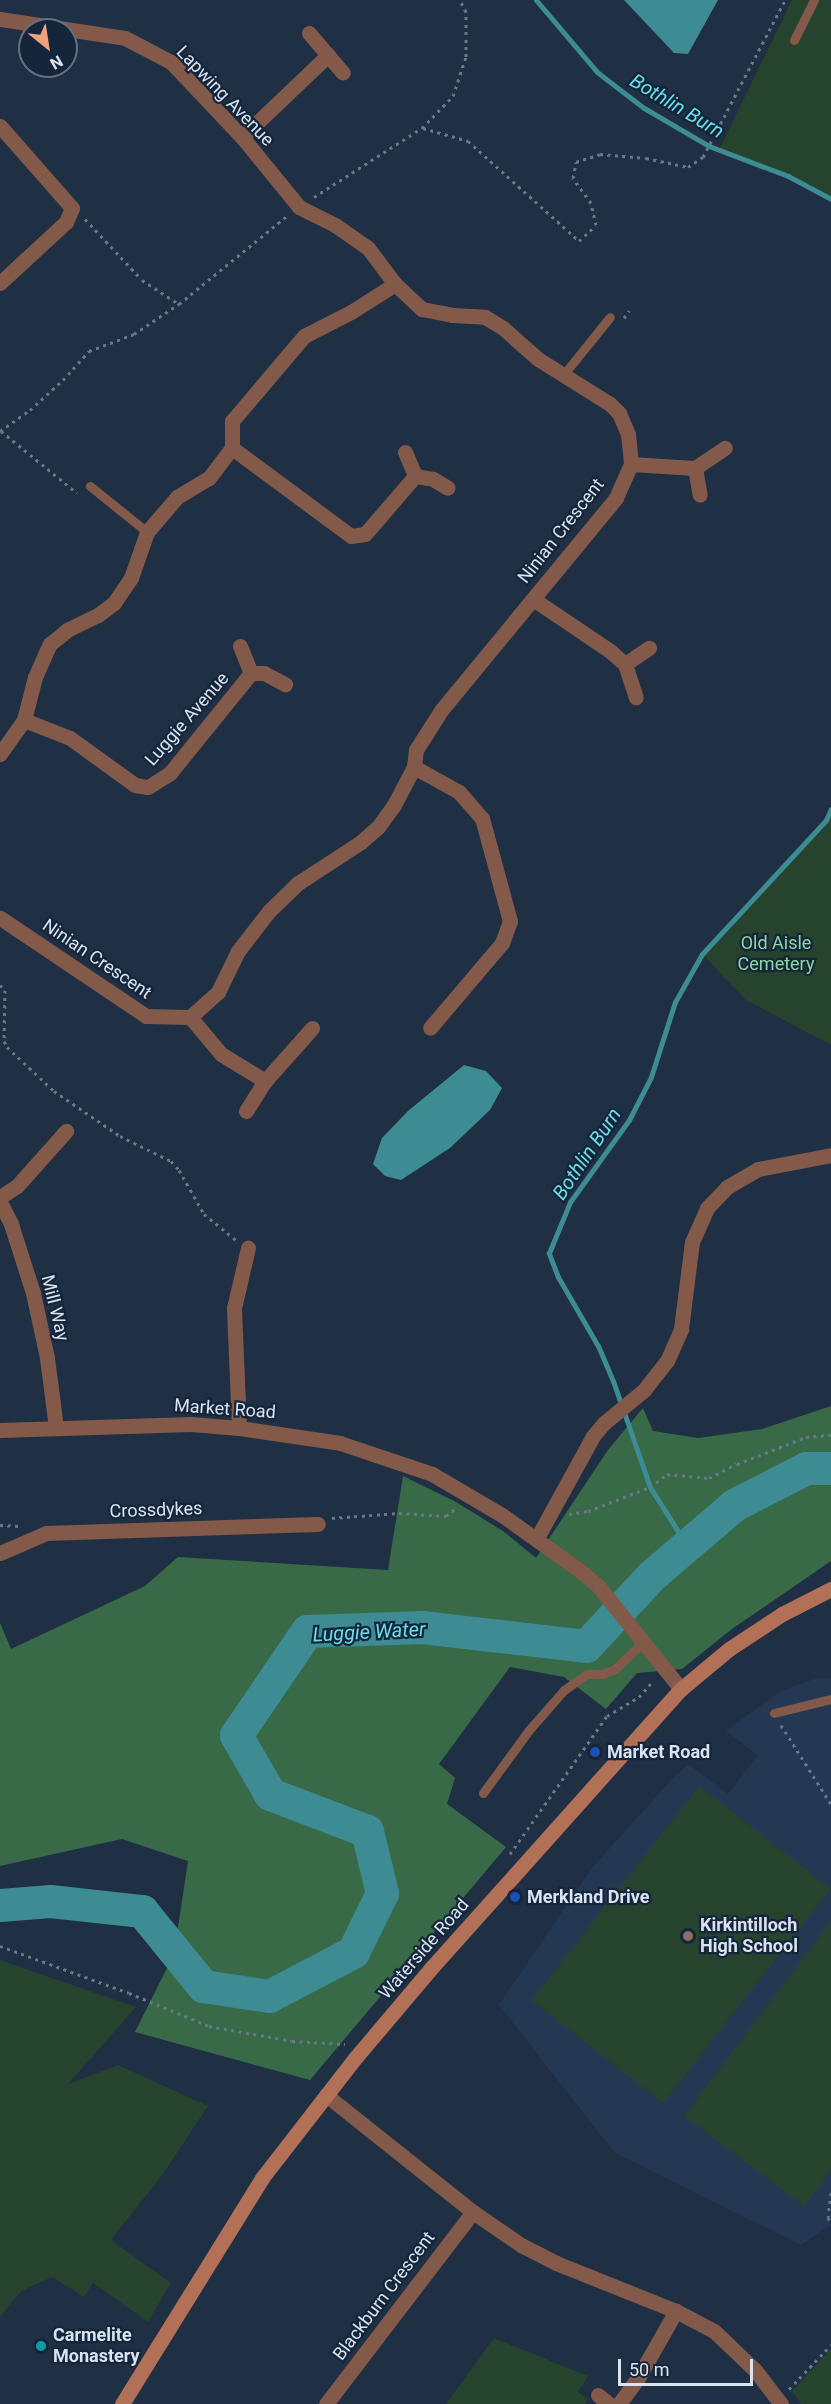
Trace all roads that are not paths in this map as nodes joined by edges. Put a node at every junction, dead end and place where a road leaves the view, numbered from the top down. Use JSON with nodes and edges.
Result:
{"nodes":[{"id":1,"x":814,"y":0,"type":"edge"},
{"id":2,"x":0,"y":20,"type":"edge"},
{"id":3,"x":309,"y":33,"type":"dead end"},
{"id":4,"x":794,"y":40,"type":"dead end"},
{"id":5,"x":328,"y":55,"type":"junction"},
{"id":6,"x":343,"y":73,"type":"dead end"},
{"id":7,"x":0,"y":126,"type":"edge"},
{"id":8,"x":242,"y":137,"type":"junction"},
{"id":9,"x":299,"y":207,"type":"joint"},
{"id":10,"x":0,"y":283,"type":"edge"},
{"id":11,"x":395,"y":284,"type":"junction"},
{"id":12,"x":610,"y":317,"type":"dead end"},
{"id":13,"x":564,"y":374,"type":"junction"},
{"id":14,"x":232,"y":448,"type":"junction"},
{"id":15,"x":725,"y":448,"type":"dead end"},
{"id":16,"x":405,"y":452,"type":"dead end"},
{"id":17,"x":631,"y":464,"type":"junction"},
{"id":18,"x":695,"y":468,"type":"junction"},
{"id":19,"x":415,"y":476,"type":"junction"},
{"id":20,"x":90,"y":486,"type":"dead end"},
{"id":21,"x":448,"y":488,"type":"dead end"},
{"id":22,"x":700,"y":495,"type":"dead end"},
{"id":23,"x":147,"y":532,"type":"junction"},
{"id":24,"x":533,"y":599,"type":"junction"},
{"id":25,"x":240,"y":646,"type":"dead end"},
{"id":26,"x":649,"y":648,"type":"dead end"},
{"id":27,"x":625,"y":664,"type":"junction"},
{"id":28,"x":251,"y":673,"type":"junction"},
{"id":29,"x":285,"y":684,"type":"dead end"},
{"id":30,"x":636,"y":698,"type":"dead end"},
{"id":31,"x":24,"y":720,"type":"junction"},
{"id":32,"x":0,"y":754,"type":"edge"},
{"id":33,"x":414,"y":767,"type":"junction"},
{"id":34,"x":0,"y":918,"type":"edge"},
{"id":35,"x":190,"y":1017,"type":"junction"},
{"id":36,"x":312,"y":1028,"type":"dead end"},
{"id":37,"x":430,"y":1028,"type":"dead end"},
{"id":38,"x":265,"y":1081,"type":"junction"},
{"id":39,"x":246,"y":1111,"type":"dead end"},
{"id":40,"x":66,"y":1131,"type":"dead end"},
{"id":41,"x":831,"y":1155,"type":"edge"},
{"id":42,"x":0,"y":1200,"type":"edge"},
{"id":43,"x":243,"y":1245,"type":"road end"},
{"id":44,"x":56,"y":1427,"type":"junction"},
{"id":45,"x":239,"y":1428,"type":"junction"},
{"id":46,"x":0,"y":1430,"type":"edge"},
{"id":47,"x":318,"y":1524,"type":"road end"},
{"id":48,"x":537,"y":1538,"type":"junction"},
{"id":49,"x":0,"y":1553,"type":"edge"},
{"id":50,"x":831,"y":1589,"type":"edge"},
{"id":51,"x":642,"y":1643,"type":"junction"},
{"id":52,"x":681,"y":1689,"type":"junction"},
{"id":53,"x":831,"y":1698,"type":"edge"},
{"id":54,"x":774,"y":1713,"type":"road end"},
{"id":55,"x":483,"y":1793,"type":"dead end"},
{"id":56,"x":326,"y":2095,"type":"junction"},
{"id":57,"x":473,"y":2211,"type":"junction"},
{"id":58,"x":676,"y":2311,"type":"junction"},
{"id":59,"x":780,"y":2402,"type":"edge"},
{"id":60,"x":122,"y":2404,"type":"edge"},
{"id":61,"x":326,"y":2404,"type":"edge"},
{"id":62,"x":619,"y":2404,"type":"edge"}],
"edges":[{"from":1,"to":4,"type":"lane"},
{"from":2,"to":8,"type":"street","name":"Lapwing Avenue"},
{"from":3,"to":5,"type":"street"},
{"from":5,"to":6,"type":"street"},
{"from":5,"to":8,"type":"street"},
{"from":7,"to":10,"type":"street"},
{"from":8,"to":9,"type":"street","name":"Lapwing Avenue"},
{"from":9,"to":11,"type":"street","name":"Ninian Crescent"},
{"from":11,"to":13,"type":"street","name":"Ninian Crescent"},
{"from":11,"to":14,"type":"street"},
{"from":12,"to":13,"type":"lane"},
{"from":13,"to":17,"type":"street","name":"Ninian Crescent"},
{"from":14,"to":19,"type":"street"},
{"from":14,"to":23,"type":"street"},
{"from":15,"to":18,"type":"street"},
{"from":16,"to":19,"type":"street"},
{"from":17,"to":18,"type":"street"},
{"from":17,"to":24,"type":"street","name":"Ninian Crescent"},
{"from":18,"to":22,"type":"street"},
{"from":19,"to":21,"type":"street"},
{"from":20,"to":23,"type":"lane"},
{"from":23,"to":31,"type":"street"},
{"from":24,"to":27,"type":"street"},
{"from":24,"to":33,"type":"street","name":"Ninian Crescent"},
{"from":25,"to":28,"type":"street"},
{"from":26,"to":27,"type":"street"},
{"from":27,"to":30,"type":"street"},
{"from":28,"to":29,"type":"street","name":"Luggie Avenue"},
{"from":28,"to":31,"type":"street","name":"Luggie Avenue"},
{"from":31,"to":32,"type":"street"},
{"from":33,"to":35,"type":"street","name":"Ninian Crescent"},
{"from":33,"to":37,"type":"street"},
{"from":34,"to":35,"type":"street","name":"Ninian Crescent"},
{"from":35,"to":38,"type":"street"},
{"from":36,"to":38,"type":"street"},
{"from":38,"to":39,"type":"street"},
{"from":40,"to":42,"type":"street"},
{"from":41,"to":48,"type":"street"},
{"from":42,"to":44,"type":"street","name":"Mill Way"},
{"from":43,"to":45,"type":"street"},
{"from":44,"to":45,"type":"street","name":"Market Road"},
{"from":44,"to":46,"type":"street","name":"Market Road"},
{"from":45,"to":48,"type":"street","name":"Market Road"},
{"from":47,"to":49,"type":"street","name":"Crossdykes"},
{"from":48,"to":51,"type":"street","name":"Market Road"},
{"from":50,"to":52,"type":"main road","name":"Waterside Road"},
{"from":51,"to":52,"type":"street","name":"Market Road"},
{"from":51,"to":55,"type":"lane"},
{"from":52,"to":56,"type":"main road","name":"Waterside Road"},
{"from":53,"to":54,"type":"lane"},
{"from":56,"to":57,"type":"street"},
{"from":56,"to":60,"type":"main road","name":"Waterside Road"},
{"from":57,"to":58,"type":"street"},
{"from":57,"to":61,"type":"street","name":"Blackburn Crescent"},
{"from":58,"to":59,"type":"street"},
{"from":58,"to":62,"type":"street"}]}
